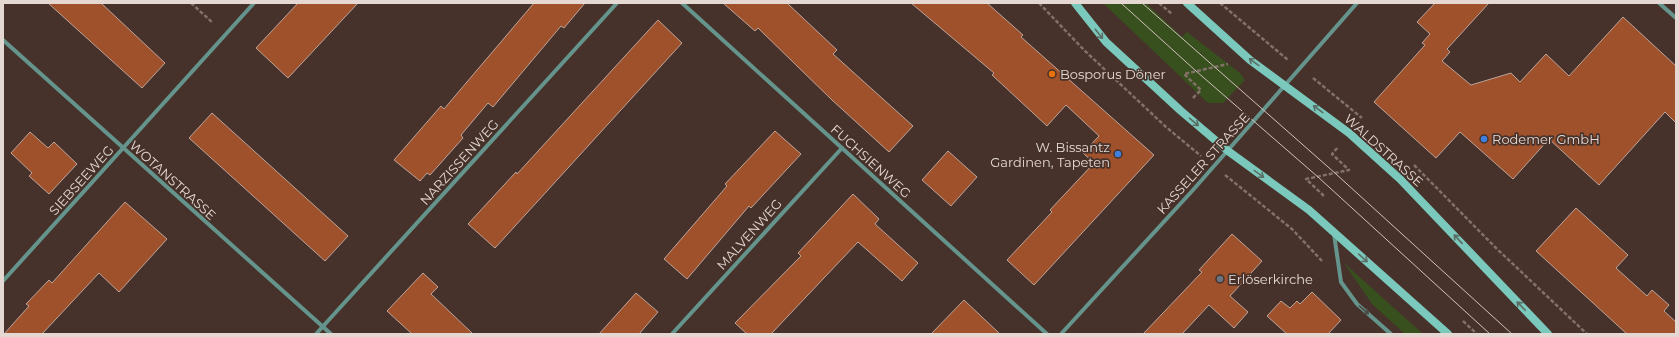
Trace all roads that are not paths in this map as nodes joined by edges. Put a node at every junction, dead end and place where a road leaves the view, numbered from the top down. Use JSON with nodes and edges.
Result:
{"nodes":[{"id":1,"x":254,"y":3,"type":"edge"},
{"id":2,"x":617,"y":3,"type":"edge"},
{"id":3,"x":682,"y":3,"type":"edge"},
{"id":4,"x":1075,"y":3,"type":"edge"},
{"id":5,"x":1187,"y":3,"type":"edge"},
{"id":6,"x":1357,"y":3,"type":"edge"},
{"id":7,"x":1659,"y":3,"type":"edge"},
{"id":8,"x":1676,"y":18,"type":"edge"},
{"id":9,"x":3,"y":40,"type":"edge"},
{"id":10,"x":1286,"y":84,"type":"junction"},
{"id":11,"x":842,"y":148,"type":"junction"},
{"id":12,"x":123,"y":149,"type":"junction"},
{"id":13,"x":1228,"y":150,"type":"junction"},
{"id":14,"x":1334,"y":232,"type":"junction"},
{"id":15,"x":3,"y":281,"type":"edge"},
{"id":16,"x":322,"y":326,"type":"junction"},
{"id":17,"x":316,"y":334,"type":"edge"},
{"id":18,"x":331,"y":334,"type":"edge"},
{"id":19,"x":672,"y":334,"type":"edge"},
{"id":20,"x":1047,"y":334,"type":"edge"},
{"id":21,"x":1061,"y":334,"type":"edge"},
{"id":22,"x":1391,"y":334,"type":"edge"},
{"id":23,"x":1448,"y":334,"type":"edge"},
{"id":24,"x":1548,"y":334,"type":"edge"}],
"edges":[{"from":1,"to":12,"type":"street","name":"SIEBSEEWEG"},
{"from":2,"to":16,"type":"street","name":"NARZISSENWEG"},
{"from":3,"to":11,"type":"street","name":"FUCHSIENWEG"},
{"from":4,"to":13,"type":"main road","one_way":true},
{"from":10,"to":5,"type":"main road","name":"WALDSTRASSE","one_way":true},
{"from":6,"to":10,"type":"street","name":"KASSELER STRASSE"},
{"from":7,"to":8,"type":"street"},
{"from":9,"to":12,"type":"street","name":"WOTANSTRASSE"},
{"from":10,"to":13,"type":"street","name":"KASSELER STRASSE"},
{"from":24,"to":10,"type":"main road","name":"WALDSTRASSE","one_way":true},
{"from":11,"to":19,"type":"street","name":"MALVENWEG"},
{"from":11,"to":20,"type":"street","name":"FUCHSIENWEG"},
{"from":12,"to":15,"type":"street","name":"SIEBSEEWEG"},
{"from":12,"to":16,"type":"street","name":"WOTANSTRASSE"},
{"from":13,"to":14,"type":"main road","one_way":true},
{"from":13,"to":21,"type":"street","name":"KASSELER STRASSE"},
{"from":14,"to":22,"type":"street","one_way":true},
{"from":14,"to":23,"type":"main road","one_way":true},
{"from":16,"to":17,"type":"street","name":"NARZISSENWEG"},
{"from":16,"to":18,"type":"street","name":"WOTANSTRASSE"}]}
